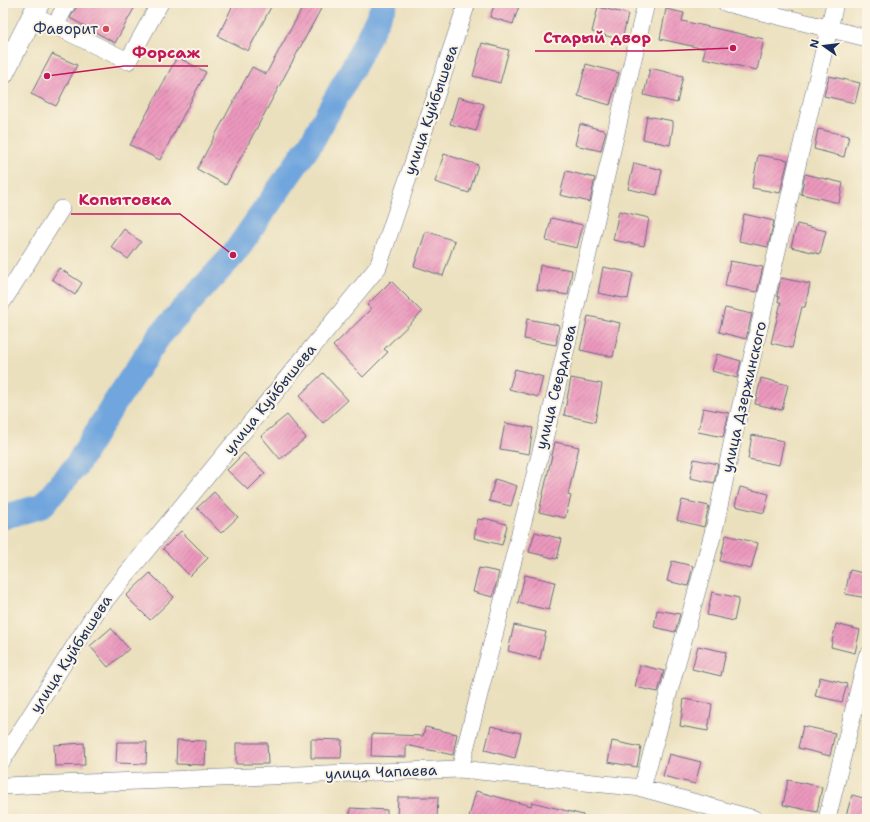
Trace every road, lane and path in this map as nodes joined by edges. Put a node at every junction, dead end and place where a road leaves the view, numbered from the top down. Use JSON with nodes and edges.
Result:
{"nodes":[{"id":1,"x":67,"y":3,"type":"edge"},
{"id":2,"x":160,"y":3,"type":"edge"},
{"id":3,"x":467,"y":3,"type":"edge"},
{"id":4,"x":646,"y":3,"type":"edge"},
{"id":5,"x":726,"y":3,"type":"edge"},
{"id":6,"x":835,"y":3,"type":"edge"},
{"id":7,"x":36,"y":9,"type":"edge"},
{"id":8,"x":55,"y":26,"type":"junction"},
{"id":9,"x":829,"y":29,"type":"junction"},
{"id":10,"x":867,"y":38,"type":"edge"},
{"id":11,"x":3,"y":74,"type":"edge"},
{"id":12,"x":61,"y":209,"type":"dead end"},
{"id":13,"x":3,"y":301,"type":"edge"},
{"id":14,"x":867,"y":656,"type":"edge"},
{"id":15,"x":3,"y":759,"type":"edge"},
{"id":16,"x":460,"y":769,"type":"junction"},
{"id":17,"x":3,"y":786,"type":"edge"},
{"id":18,"x":642,"y":788,"type":"junction"},
{"id":19,"x":754,"y":819,"type":"edge"},
{"id":20,"x":827,"y":819,"type":"edge"}],
"edges":[{"from":1,"to":8,"type":"street"},
{"from":2,"to":8,"type":"street"},
{"from":3,"to":15,"type":"street","name":"улица Куйбышева"},
{"from":4,"to":16,"type":"street","name":"улица Свердлова"},
{"from":5,"to":9,"type":"street"},
{"from":6,"to":9,"type":"street","name":"улица Дзержинского"},
{"from":7,"to":8,"type":"street"},
{"from":7,"to":11,"type":"main road"},
{"from":9,"to":10,"type":"street"},
{"from":9,"to":18,"type":"street","name":"улица Дзержинского"},
{"from":12,"to":13,"type":"street"},
{"from":14,"to":20,"type":"street"},
{"from":16,"to":17,"type":"street","name":"улица Чапаева"},
{"from":16,"to":18,"type":"street","name":"улица Чапаева"},
{"from":18,"to":19,"type":"street","name":"улица Чапаева"}]}
